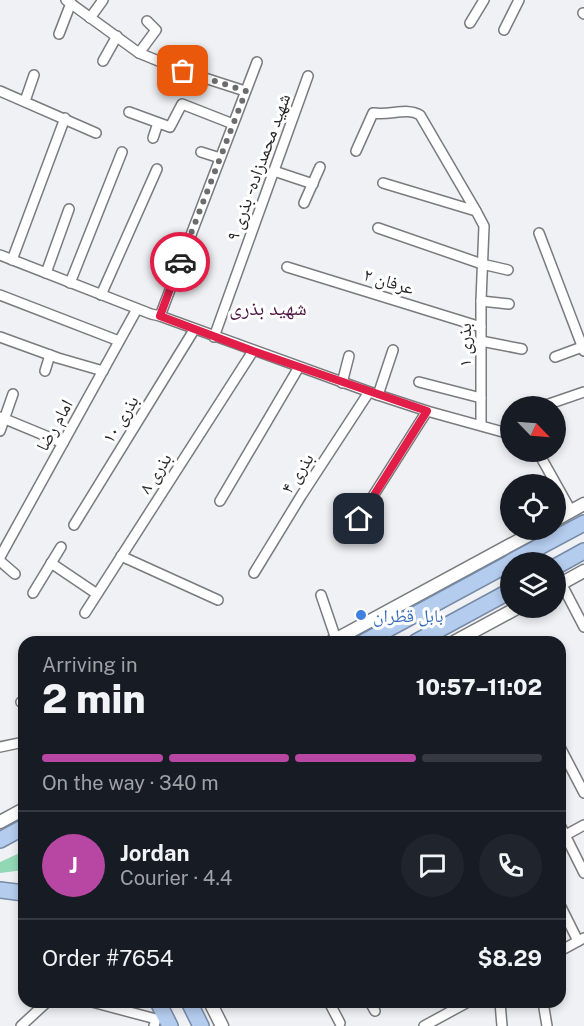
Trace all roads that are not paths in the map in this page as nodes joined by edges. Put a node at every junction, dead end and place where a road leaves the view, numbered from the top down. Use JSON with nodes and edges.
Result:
{"nodes":[{"id":1,"x":103,"y":0,"type":"edge"},
{"id":2,"x":484,"y":0,"type":"edge"},
{"id":3,"x":519,"y":0,"type":"edge"},
{"id":4,"x":68,"y":2,"type":"edge"},
{"id":5,"x":90,"y":18,"type":"junction"},
{"id":6,"x":147,"y":21,"type":"dead end"},
{"id":7,"x":470,"y":23,"type":"dead end"},
{"id":8,"x":504,"y":30,"type":"dead end"},
{"id":9,"x":59,"y":34,"type":"dead end"},
{"id":10,"x":117,"y":36,"type":"junction"},
{"id":11,"x":139,"y":53,"type":"junction"},
{"id":12,"x":103,"y":61,"type":"dead end"},
{"id":13,"x":256,"y":62,"type":"dead end"},
{"id":14,"x":34,"y":75,"type":"dead end"},
{"id":15,"x":308,"y":76,"type":"dead end"},
{"id":16,"x":0,"y":91,"type":"edge"},
{"id":17,"x":246,"y":91,"type":"junction"},
{"id":18,"x":25,"y":100,"type":"junction"},
{"id":19,"x":129,"y":112,"type":"dead end"},
{"id":20,"x":64,"y":118,"type":"junction"},
{"id":21,"x":158,"y":123,"type":"junction"},
{"id":22,"x":233,"y":124,"type":"junction"},
{"id":23,"x":96,"y":133,"type":"dead end"},
{"id":24,"x":153,"y":138,"type":"dead end"},
{"id":25,"x":356,"y":151,"type":"dead end"},
{"id":26,"x":122,"y":152,"type":"dead end"},
{"id":27,"x":201,"y":152,"type":"dead end"},
{"id":28,"x":220,"y":158,"type":"junction"},
{"id":29,"x":320,"y":167,"type":"dead end"},
{"id":30,"x":157,"y":169,"type":"dead end"},
{"id":31,"x":274,"y":171,"type":"junction"},
{"id":32,"x":383,"y":183,"type":"dead end"},
{"id":33,"x":312,"y":184,"type":"junction"},
{"id":34,"x":304,"y":203,"type":"dead end"},
{"id":35,"x":69,"y":209,"type":"dead end"},
{"id":36,"x":477,"y":212,"type":"junction"},
{"id":37,"x":378,"y":228,"type":"dead end"},
{"id":38,"x":539,"y":233,"type":"dead end"},
{"id":39,"x":0,"y":255,"type":"edge"},
{"id":40,"x":12,"y":260,"type":"junction"},
{"id":41,"x":482,"y":264,"type":"junction"},
{"id":42,"x":287,"y":267,"type":"dead end"},
{"id":43,"x":508,"y":270,"type":"dead end"},
{"id":44,"x":46,"y":273,"type":"junction"},
{"id":45,"x":70,"y":283,"type":"junction"},
{"id":46,"x":0,"y":295,"type":"edge"},
{"id":47,"x":101,"y":295,"type":"junction"},
{"id":48,"x":481,"y":301,"type":"junction"},
{"id":49,"x":508,"y":304,"type":"dead end"},
{"id":50,"x":137,"y":309,"type":"junction"},
{"id":51,"x":160,"y":316,"type":"junction"},
{"id":52,"x":481,"y":327,"type":"junction"},
{"id":53,"x":194,"y":330,"type":"junction"},
{"id":54,"x":0,"y":337,"type":"edge"},
{"id":55,"x":214,"y":337,"type":"junction"},
{"id":56,"x":119,"y":341,"type":"junction"},
{"id":57,"x":481,"y":341,"type":"junction"},
{"id":58,"x":522,"y":349,"type":"dead end"},
{"id":59,"x":583,"y":349,"type":"edge"},
{"id":60,"x":393,"y":350,"type":"dead end"},
{"id":61,"x":253,"y":351,"type":"junction"},
{"id":62,"x":50,"y":355,"type":"junction"},
{"id":63,"x":350,"y":356,"type":"dead end"},
{"id":64,"x":555,"y":357,"type":"dead end"},
{"id":65,"x":299,"y":367,"type":"junction"},
{"id":66,"x":45,"y":371,"type":"dead end"},
{"id":67,"x":103,"y":371,"type":"junction"},
{"id":68,"x":342,"y":382,"type":"junction"},
{"id":69,"x":419,"y":382,"type":"dead end"},
{"id":70,"x":584,"y":392,"type":"edge"},
{"id":71,"x":13,"y":394,"type":"dead end"},
{"id":72,"x":374,"y":394,"type":"junction"},
{"id":73,"x":481,"y":398,"type":"junction"},
{"id":74,"x":566,"y":398,"type":"edge"},
{"id":75,"x":427,"y":411,"type":"junction"},
{"id":76,"x":2,"y":417,"type":"edge"},
{"id":77,"x":481,"y":425,"type":"junction"},
{"id":78,"x":0,"y":431,"type":"edge"},
{"id":79,"x":500,"y":431,"type":"edge"},
{"id":80,"x":63,"y":443,"type":"junction"},
{"id":81,"x":544,"y":462,"type":"edge"},
{"id":82,"x":220,"y":501,"type":"dead end"},
{"id":83,"x":584,"y":504,"type":"edge"},
{"id":84,"x":571,"y":511,"type":"junction"},
{"id":85,"x":566,"y":514,"type":"edge"},
{"id":86,"x":582,"y":524,"type":"edge"},
{"id":87,"x":74,"y":525,"type":"dead end"},
{"id":88,"x":347,"y":537,"type":"dead end"},
{"id":89,"x":4,"y":538,"type":"edge"},
{"id":90,"x":519,"y":540,"type":"edge"},
{"id":91,"x":61,"y":547,"type":"dead end"},
{"id":92,"x":584,"y":551,"type":"edge"},
{"id":93,"x":530,"y":552,"type":"edge"},
{"id":94,"x":121,"y":556,"type":"junction"},
{"id":95,"x":0,"y":559,"type":"edge"},
{"id":96,"x":566,"y":561,"type":"edge"},
{"id":97,"x":51,"y":563,"type":"junction"},
{"id":98,"x":500,"y":568,"type":"edge"},
{"id":99,"x":584,"y":571,"type":"edge"},
{"id":100,"x":254,"y":573,"type":"dead end"},
{"id":101,"x":15,"y":574,"type":"dead end"},
{"id":102,"x":566,"y":581,"type":"edge"},
{"id":103,"x":33,"y":593,"type":"dead end"},
{"id":104,"x":97,"y":594,"type":"junction"},
{"id":105,"x":321,"y":595,"type":"dead end"},
{"id":106,"x":451,"y":595,"type":"junction"},
{"id":107,"x":500,"y":596,"type":"edge"},
{"id":108,"x":566,"y":598,"type":"edge"},
{"id":109,"x":218,"y":600,"type":"dead end"},
{"id":110,"x":406,"y":601,"type":"junction"},
{"id":111,"x":85,"y":613,"type":"dead end"},
{"id":112,"x":500,"y":617,"type":"edge"},
{"id":113,"x":584,"y":627,"type":"edge"},
{"id":114,"x":332,"y":636,"type":"edge"},
{"id":115,"x":342,"y":636,"type":"edge"},
{"id":116,"x":375,"y":636,"type":"edge"},
{"id":117,"x":427,"y":636,"type":"edge"},
{"id":118,"x":464,"y":636,"type":"edge"},
{"id":119,"x":18,"y":743,"type":"edge"},
{"id":120,"x":0,"y":747,"type":"edge"},
{"id":121,"x":566,"y":758,"type":"edge"},
{"id":122,"x":584,"y":793,"type":"edge"},
{"id":123,"x":18,"y":812,"type":"edge"},
{"id":124,"x":0,"y":822,"type":"edge"},
{"id":125,"x":584,"y":825,"type":"edge"},
{"id":126,"x":566,"y":834,"type":"edge"},
{"id":127,"x":566,"y":843,"type":"edge"},
{"id":128,"x":584,"y":873,"type":"edge"},
{"id":129,"x":566,"y":915,"type":"edge"},
{"id":130,"x":581,"y":939,"type":"edge"},
{"id":131,"x":566,"y":948,"type":"edge"},
{"id":132,"x":40,"y":1008,"type":"edge"},
{"id":133,"x":111,"y":1008,"type":"edge"},
{"id":134,"x":159,"y":1008,"type":"edge"},
{"id":135,"x":192,"y":1008,"type":"edge"},
{"id":136,"x":213,"y":1008,"type":"edge"},
{"id":137,"x":332,"y":1008,"type":"edge"},
{"id":138,"x":373,"y":1008,"type":"edge"},
{"id":139,"x":450,"y":1008,"type":"edge"},
{"id":140,"x":500,"y":1008,"type":"edge"},
{"id":141,"x":544,"y":1008,"type":"edge"},
{"id":142,"x":375,"y":1011,"type":"dead end"},
{"id":143,"x":340,"y":1023,"type":"dead end"},
{"id":144,"x":160,"y":1024,"type":"edge"},
{"id":145,"x":21,"y":1026,"type":"edge"},
{"id":146,"x":201,"y":1026,"type":"edge"},
{"id":147,"x":222,"y":1026,"type":"edge"},
{"id":148,"x":424,"y":1026,"type":"edge"},
{"id":149,"x":502,"y":1026,"type":"edge"},
{"id":150,"x":547,"y":1026,"type":"edge"}],
"edges":[{"from":1,"to":5,"type":"street"},
{"from":2,"to":7,"type":"street"},
{"from":3,"to":8,"type":"street"},
{"from":4,"to":5,"type":"street"},
{"from":4,"to":9,"type":"street"},
{"from":5,"to":10,"type":"street"},
{"from":6,"to":11,"type":"street"},
{"from":10,"to":11,"type":"street"},
{"from":10,"to":12,"type":"street"},
{"from":11,"to":17,"type":"street"},
{"from":13,"to":17,"type":"street"},
{"from":14,"to":18,"type":"street"},
{"from":15,"to":31,"type":"street","name":"شهید محمدزاده - بذری ۹"},
{"from":16,"to":18,"type":"street"},
{"from":17,"to":22,"type":"street"},
{"from":18,"to":20,"type":"street"},
{"from":19,"to":21,"type":"street"},
{"from":20,"to":23,"type":"street"},
{"from":20,"to":40,"type":"street"},
{"from":21,"to":22,"type":"street"},
{"from":21,"to":24,"type":"street"},
{"from":22,"to":28,"type":"street"},
{"from":25,"to":36,"type":"street","name":"بذری ۱"},
{"from":26,"to":45,"type":"street"},
{"from":27,"to":28,"type":"street"},
{"from":28,"to":51,"type":"street"},
{"from":29,"to":33,"type":"street"},
{"from":30,"to":47,"type":"street"},
{"from":31,"to":33,"type":"street"},
{"from":31,"to":55,"type":"street","name":"شهید محمدزاده - بذری ۹"},
{"from":32,"to":36,"type":"street"},
{"from":33,"to":34,"type":"street"},
{"from":35,"to":44,"type":"street"},
{"from":36,"to":41,"type":"street","name":"بذری ۱"},
{"from":37,"to":41,"type":"street"},
{"from":38,"to":59,"type":"street"},
{"from":39,"to":40,"type":"street"},
{"from":40,"to":44,"type":"street"},
{"from":41,"to":43,"type":"street"},
{"from":41,"to":48,"type":"street","name":"بذری ۱"},
{"from":42,"to":52,"type":"street","name":"عرفان ۲"},
{"from":44,"to":45,"type":"street"},
{"from":45,"to":47,"type":"street"},
{"from":46,"to":56,"type":"street"},
{"from":47,"to":50,"type":"street"},
{"from":48,"to":49,"type":"street"},
{"from":48,"to":52,"type":"street","name":"بذری ۱"},
{"from":50,"to":51,"type":"street"},
{"from":50,"to":56,"type":"street","name":"امام رضا"},
{"from":51,"to":53,"type":"street"},
{"from":52,"to":57,"type":"street","name":"بذری ۱"},
{"from":53,"to":55,"type":"street"},
{"from":53,"to":87,"type":"street","name":"بذری ۱۰"},
{"from":54,"to":62,"type":"street"},
{"from":55,"to":61,"type":"street"},
{"from":56,"to":67,"type":"street","name":"امام رضا"},
{"from":57,"to":58,"type":"street"},
{"from":57,"to":73,"type":"street","name":"بذری ۱"},
{"from":59,"to":64,"type":"street"},
{"from":60,"to":72,"type":"street","name":"بذری ۴"},
{"from":61,"to":65,"type":"street"},
{"from":61,"to":94,"type":"street","name":"بذری ۸"},
{"from":62,"to":66,"type":"street"},
{"from":62,"to":67,"type":"street"},
{"from":63,"to":68,"type":"street"},
{"from":65,"to":68,"type":"street"},
{"from":65,"to":82,"type":"street"},
{"from":67,"to":80,"type":"street","name":"امام رضا"},
{"from":68,"to":72,"type":"street"},
{"from":69,"to":73,"type":"street"},
{"from":70,"to":74,"type":"street"},
{"from":71,"to":76,"type":"street"},
{"from":72,"to":75,"type":"street"},
{"from":72,"to":100,"type":"street","name":"بذری ۴"},
{"from":73,"to":77,"type":"street","name":"بذری ۱"},
{"from":75,"to":77,"type":"street"},
{"from":75,"to":88,"type":"street"},
{"from":76,"to":78,"type":"street"},
{"from":76,"to":80,"type":"street"},
{"from":77,"to":79,"type":"street"},
{"from":80,"to":89,"type":"street","name":"امام رضا"},
{"from":81,"to":84,"type":"street"},
{"from":83,"to":84,"type":"main road"},
{"from":84,"to":85,"type":"main road"},
{"from":84,"to":86,"type":"main road"},
{"from":86,"to":93,"type":"highway"},
{"from":89,"to":95,"type":"street","name":"امام رضا"},
{"from":90,"to":110,"type":"main road"},
{"from":91,"to":97,"type":"street"},
{"from":92,"to":96,"type":"highway"},
{"from":94,"to":104,"type":"street","name":"بذری ۸"},
{"from":94,"to":109,"type":"street"},
{"from":95,"to":101,"type":"street"},
{"from":97,"to":103,"type":"street"},
{"from":97,"to":104,"type":"street"},
{"from":98,"to":106,"type":"highway"},
{"from":99,"to":102,"type":"main road"},
{"from":104,"to":111,"type":"street","name":"بذری ۸"},
{"from":105,"to":114,"type":"street"},
{"from":106,"to":110,"type":"main road"},
{"from":106,"to":116,"type":"highway"},
{"from":107,"to":117,"type":"highway"},
{"from":108,"to":113,"type":"street"},
{"from":110,"to":115,"type":"main road"},
{"from":112,"to":118,"type":"main road"},
{"from":119,"to":120,"type":"street"},
{"from":121,"to":122,"type":"street"},
{"from":123,"to":124,"type":"main road"},
{"from":125,"to":126,"type":"street"},
{"from":127,"to":128,"type":"street"},
{"from":129,"to":130,"type":"street"},
{"from":130,"to":131,"type":"street"},
{"from":132,"to":145,"type":"street"},
{"from":133,"to":144,"type":"street"},
{"from":134,"to":144,"type":"highway"},
{"from":135,"to":146,"type":"highway"},
{"from":136,"to":147,"type":"main road"},
{"from":137,"to":143,"type":"street"},
{"from":138,"to":142,"type":"street"},
{"from":139,"to":148,"type":"street"},
{"from":140,"to":149,"type":"street"},
{"from":141,"to":150,"type":"street"}]}
